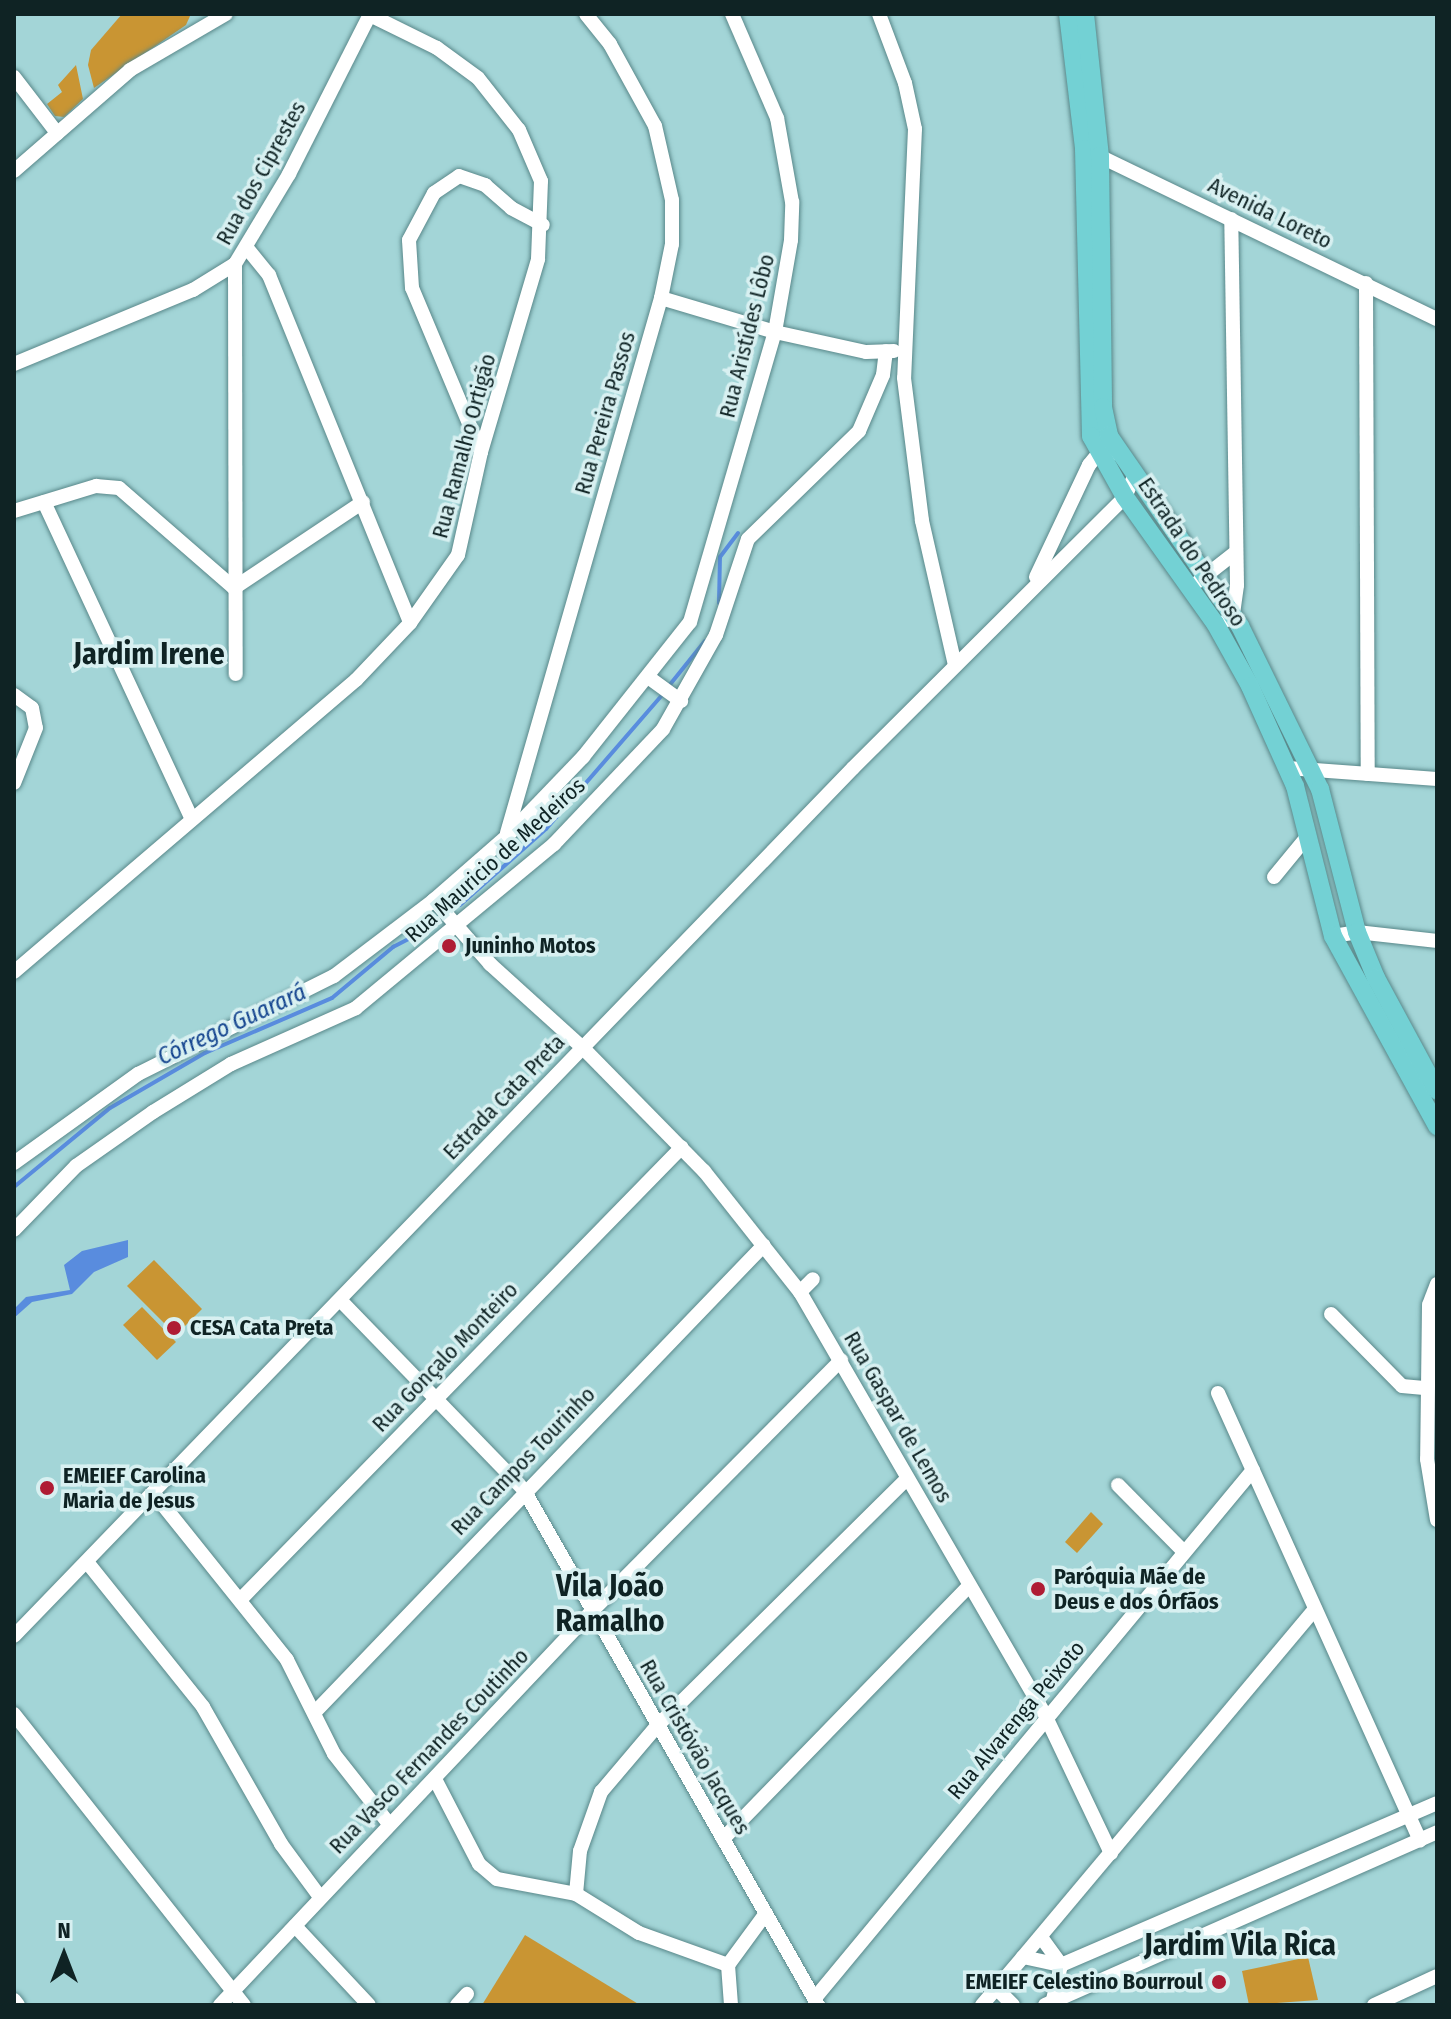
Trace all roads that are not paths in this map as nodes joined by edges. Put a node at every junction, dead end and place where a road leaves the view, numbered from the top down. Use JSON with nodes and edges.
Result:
{"nodes":[{"id":1,"x":226,"y":14,"type":"edge"},
{"id":2,"x":370,"y":14,"type":"edge"},
{"id":3,"x":586,"y":14,"type":"edge"},
{"id":4,"x":732,"y":14,"type":"edge"},
{"id":5,"x":879,"y":14,"type":"edge"},
{"id":6,"x":1068,"y":14,"type":"edge"},
{"id":7,"x":1085,"y":14,"type":"edge"},
{"id":8,"x":14,"y":77,"type":"edge"},
{"id":9,"x":57,"y":133,"type":"junction"},
{"id":10,"x":1092,"y":152,"type":"junction"},
{"id":11,"x":14,"y":171,"type":"edge"},
{"id":12,"x":1231,"y":219,"type":"junction"},
{"id":13,"x":543,"y":225,"type":"junction"},
{"id":14,"x":247,"y":248,"type":"junction"},
{"id":15,"x":235,"y":264,"type":"junction"},
{"id":16,"x":1366,"y":283,"type":"junction"},
{"id":17,"x":661,"y":298,"type":"junction"},
{"id":18,"x":1437,"y":319,"type":"edge"},
{"id":19,"x":775,"y":332,"type":"junction"},
{"id":20,"x":886,"y":351,"type":"junction"},
{"id":21,"x":904,"y":351,"type":"junction"},
{"id":22,"x":14,"y":364,"type":"edge"},
{"id":23,"x":481,"y":452,"type":"junction"},
{"id":24,"x":1098,"y":454,"type":"junction"},
{"id":25,"x":1118,"y":455,"type":"junction"},
{"id":26,"x":1134,"y":477,"type":"junction"},
{"id":27,"x":1125,"y":497,"type":"junction"},
{"id":28,"x":44,"y":502,"type":"junction"},
{"id":29,"x":363,"y":502,"type":"junction"},
{"id":30,"x":1069,"y":507,"type":"junction"},
{"id":31,"x":14,"y":511,"type":"edge"},
{"id":32,"x":1086,"y":535,"type":"junction"},
{"id":33,"x":1236,"y":552,"type":"junction"},
{"id":34,"x":1198,"y":582,"type":"junction"},
{"id":35,"x":234,"y":588,"type":"junction"},
{"id":36,"x":1027,"y":591,"type":"junction"},
{"id":37,"x":1233,"y":614,"type":"junction"},
{"id":38,"x":410,"y":623,"type":"junction"},
{"id":39,"x":1219,"y":629,"type":"junction"},
{"id":40,"x":955,"y":665,"type":"junction"},
{"id":41,"x":236,"y":674,"type":"dead end"},
{"id":42,"x":648,"y":677,"type":"junction"},
{"id":43,"x":14,"y":695,"type":"edge"},
{"id":44,"x":681,"y":701,"type":"junction"},
{"id":45,"x":1288,"y":768,"type":"junction"},
{"id":46,"x":1312,"y":769,"type":"junction"},
{"id":47,"x":1368,"y":774,"type":"junction"},
{"id":48,"x":525,"y":776,"type":"junction"},
{"id":49,"x":1437,"y":779,"type":"edge"},
{"id":50,"x":14,"y":783,"type":"edge"},
{"id":51,"x":551,"y":790,"type":"junction"},
{"id":52,"x":192,"y":819,"type":"junction"},
{"id":53,"x":507,"y":836,"type":"junction"},
{"id":54,"x":1306,"y":838,"type":"junction"},
{"id":55,"x":1274,"y":877,"type":"dead end"},
{"id":56,"x":434,"y":900,"type":"junction"},
{"id":57,"x":458,"y":926,"type":"junction"},
{"id":58,"x":1357,"y":932,"type":"junction"},
{"id":59,"x":1333,"y":936,"type":"junction"},
{"id":60,"x":1437,"y":941,"type":"edge"},
{"id":61,"x":14,"y":972,"type":"edge"},
{"id":62,"x":582,"y":1047,"type":"junction"},
{"id":63,"x":1437,"y":1091,"type":"edge"},
{"id":64,"x":1437,"y":1126,"type":"edge"},
{"id":65,"x":682,"y":1147,"type":"junction"},
{"id":66,"x":14,"y":1163,"type":"edge"},
{"id":67,"x":14,"y":1230,"type":"edge"},
{"id":68,"x":764,"y":1245,"type":"junction"},
{"id":69,"x":813,"y":1279,"type":"dead end"},
{"id":70,"x":1437,"y":1284,"type":"edge"},
{"id":71,"x":800,"y":1292,"type":"junction"},
{"id":72,"x":340,"y":1300,"type":"junction"},
{"id":73,"x":1331,"y":1314,"type":"dead end"},
{"id":74,"x":841,"y":1360,"type":"junction"},
{"id":75,"x":1427,"y":1388,"type":"junction"},
{"id":76,"x":1218,"y":1393,"type":"dead end"},
{"id":77,"x":433,"y":1399,"type":"junction"},
{"id":78,"x":1253,"y":1470,"type":"junction"},
{"id":79,"x":907,"y":1479,"type":"junction"},
{"id":80,"x":1118,"y":1485,"type":"dead end"},
{"id":81,"x":524,"y":1490,"type":"junction"},
{"id":82,"x":155,"y":1495,"type":"junction"},
{"id":83,"x":1437,"y":1520,"type":"edge"},
{"id":84,"x":1184,"y":1552,"type":"junction"},
{"id":85,"x":87,"y":1562,"type":"junction"},
{"id":86,"x":969,"y":1586,"type":"junction"},
{"id":87,"x":241,"y":1599,"type":"junction"},
{"id":88,"x":1315,"y":1609,"type":"junction"},
{"id":89,"x":591,"y":1612,"type":"junction"},
{"id":90,"x":14,"y":1636,"type":"edge"},
{"id":91,"x":316,"y":1711,"type":"junction"},
{"id":92,"x":14,"y":1714,"type":"edge"},
{"id":93,"x":1046,"y":1717,"type":"junction"},
{"id":94,"x":657,"y":1726,"type":"junction"},
{"id":95,"x":435,"y":1779,"type":"junction"},
{"id":96,"x":1437,"y":1803,"type":"edge"},
{"id":97,"x":1409,"y":1816,"type":"junction"},
{"id":98,"x":389,"y":1824,"type":"junction"},
{"id":99,"x":1437,"y":1832,"type":"edge"},
{"id":100,"x":723,"y":1839,"type":"junction"},
{"id":101,"x":1420,"y":1841,"type":"junction"},
{"id":102,"x":1111,"y":1853,"type":"junction"},
{"id":103,"x":576,"y":1894,"type":"junction"},
{"id":104,"x":320,"y":1897,"type":"junction"},
{"id":105,"x":766,"y":1913,"type":"junction"},
{"id":106,"x":295,"y":1926,"type":"junction"},
{"id":107,"x":1041,"y":1937,"type":"junction"},
{"id":108,"x":1023,"y":1957,"type":"junction"},
{"id":109,"x":728,"y":1965,"type":"junction"},
{"id":110,"x":1061,"y":1965,"type":"junction"},
{"id":111,"x":1437,"y":1976,"type":"edge"},
{"id":112,"x":996,"y":1988,"type":"junction"},
{"id":113,"x":233,"y":1991,"type":"junction"},
{"id":114,"x":14,"y":2000,"type":"edge"},
{"id":115,"x":1394,"y":2001,"type":"edge"},
{"id":116,"x":817,"y":2002,"type":"edge"},
{"id":117,"x":1049,"y":2003,"type":"edge"},
{"id":118,"x":18,"y":2005,"type":"edge"},
{"id":119,"x":220,"y":2005,"type":"edge"},
{"id":120,"x":244,"y":2005,"type":"edge"},
{"id":121,"x":369,"y":2005,"type":"edge"},
{"id":122,"x":731,"y":2005,"type":"edge"},
{"id":123,"x":982,"y":2005,"type":"edge"},
{"id":124,"x":1013,"y":2005,"type":"edge"},
{"id":125,"x":1374,"y":2005,"type":"edge"}],
"edges":[{"from":1,"to":9,"type":"street"},
{"from":2,"to":13,"type":"street","name":"Rua Ramalho Ortigão"},
{"from":2,"to":14,"type":"street","name":"Rua dos Ciprestes"},
{"from":3,"to":17,"type":"street","name":"Rua Pereira Passos"},
{"from":4,"to":19,"type":"street","name":"Rua Aristídes Lôbo"},
{"from":5,"to":21,"type":"street"},
{"from":6,"to":10,"type":"main road","name":"Estrada do Pedroso"},
{"from":7,"to":10,"type":"main road","name":"Estrada do Pedroso"},
{"from":8,"to":9,"type":"street"},
{"from":9,"to":11,"type":"street"},
{"from":10,"to":12,"type":"street","name":"Avenida Loreto"},
{"from":10,"to":24,"type":"main road","name":"Estrada do Pedroso"},
{"from":10,"to":25,"type":"main road","name":"Estrada do Pedroso"},
{"from":12,"to":16,"type":"street","name":"Avenida Loreto"},
{"from":12,"to":33,"type":"street"},
{"from":13,"to":23,"type":"street","name":"Rua Ramalho Ortigão"},
{"from":13,"to":23,"type":"street"},
{"from":14,"to":15,"type":"street","name":"Rua dos Ciprestes"},
{"from":14,"to":29,"type":"street"},
{"from":15,"to":22,"type":"street","name":"Rua dos Ciprestes"},
{"from":15,"to":35,"type":"street"},
{"from":16,"to":18,"type":"street","name":"Avenida Loreto"},
{"from":16,"to":47,"type":"street"},
{"from":17,"to":19,"type":"street"},
{"from":17,"to":48,"type":"street","name":"Rua Pereira Passos"},
{"from":19,"to":20,"type":"street"},
{"from":19,"to":42,"type":"street","name":"Rua Aristídes Lôbo"},
{"from":20,"to":21,"type":"street"},
{"from":20,"to":44,"type":"street","name":"Rua Mauricio de Medeiros"},
{"from":21,"to":40,"type":"street"},
{"from":23,"to":38,"type":"street","name":"Rua Ramalho Ortigão"},
{"from":24,"to":25,"type":"street"},
{"from":24,"to":27,"type":"main road","name":"Estrada do Pedroso"},
{"from":24,"to":30,"type":"street","name":"Estrada Cata Preta"},
{"from":25,"to":26,"type":"main road","name":"Estrada do Pedroso"},
{"from":26,"to":27,"type":"street","name":"Estrada Cata Preta"},
{"from":26,"to":34,"type":"main road","name":"Estrada do Pedroso"},
{"from":27,"to":32,"type":"street","name":"Estrada Cata Preta"},
{"from":27,"to":34,"type":"main road","name":"Estrada do Pedroso"},
{"from":28,"to":31,"type":"street"},
{"from":28,"to":35,"type":"street"},
{"from":28,"to":52,"type":"street"},
{"from":29,"to":35,"type":"street"},
{"from":29,"to":38,"type":"street"},
{"from":30,"to":32,"type":"street"},
{"from":30,"to":36,"type":"street","name":"Estrada Cata Preta"},
{"from":32,"to":36,"type":"street","name":"Estrada Cata Preta"},
{"from":33,"to":34,"type":"street"},
{"from":33,"to":37,"type":"street"},
{"from":34,"to":37,"type":"main road","name":"Estrada do Pedroso"},
{"from":34,"to":39,"type":"main road","name":"Estrada do Pedroso"},
{"from":35,"to":41,"type":"street"},
{"from":36,"to":40,"type":"street","name":"Estrada Cata Preta"},
{"from":37,"to":39,"type":"street"},
{"from":37,"to":46,"type":"main road","name":"Estrada do Pedroso"},
{"from":38,"to":52,"type":"street","name":"Rua Ramalho Ortigão"},
{"from":39,"to":45,"type":"main road","name":"Estrada do Pedroso"},
{"from":40,"to":62,"type":"street","name":"Estrada Cata Preta"},
{"from":42,"to":44,"type":"street"},
{"from":42,"to":51,"type":"street"},
{"from":43,"to":50,"type":"street"},
{"from":44,"to":57,"type":"street","name":"Rua Mauricio de Medeiros"},
{"from":45,"to":46,"type":"street"},
{"from":45,"to":54,"type":"main road","name":"Estrada do Pedroso"},
{"from":46,"to":47,"type":"street"},
{"from":46,"to":58,"type":"main road","name":"Estrada do Pedroso"},
{"from":47,"to":49,"type":"street"},
{"from":48,"to":51,"type":"street"},
{"from":48,"to":53,"type":"street","name":"Rua Pereira Passos"},
{"from":51,"to":53,"type":"street"},
{"from":52,"to":61,"type":"street","name":"Rua Ramalho Ortigão"},
{"from":53,"to":56,"type":"street"},
{"from":54,"to":55,"type":"street"},
{"from":54,"to":59,"type":"main road","name":"Estrada do Pedroso"},
{"from":56,"to":57,"type":"street","name":"Rua Gaspar de Lemos"},
{"from":56,"to":66,"type":"street"},
{"from":57,"to":62,"type":"street","name":"Rua Gaspar de Lemos"},
{"from":57,"to":67,"type":"street","name":"Rua Mauricio de Medeiros"},
{"from":58,"to":59,"type":"street"},
{"from":58,"to":60,"type":"street"},
{"from":58,"to":63,"type":"main road","name":"Estrada do Pedroso"},
{"from":59,"to":64,"type":"main road","name":"Estrada do Pedroso"},
{"from":62,"to":65,"type":"street","name":"Rua Gaspar de Lemos"},
{"from":62,"to":72,"type":"street","name":"Estrada Cata Preta"},
{"from":65,"to":68,"type":"street","name":"Rua Gaspar de Lemos"},
{"from":65,"to":77,"type":"street","name":"Rua Gonçalo Monteiro"},
{"from":68,"to":71,"type":"street","name":"Rua Gaspar de Lemos"},
{"from":68,"to":81,"type":"street","name":"Rua Campos Tourinho"},
{"from":69,"to":71,"type":"street"},
{"from":70,"to":75,"type":"street"},
{"from":71,"to":74,"type":"street","name":"Rua Gaspar de Lemos"},
{"from":72,"to":77,"type":"street","name":"Rua Cristóvão Jacques"},
{"from":72,"to":82,"type":"street","name":"Estrada Cata Preta"},
{"from":73,"to":75,"type":"street"},
{"from":74,"to":79,"type":"street","name":"Rua Gaspar de Lemos"},
{"from":74,"to":89,"type":"street","name":"Rua Vasco Fernandes Coutinho"},
{"from":75,"to":83,"type":"street"},
{"from":76,"to":78,"type":"street"},
{"from":77,"to":81,"type":"street","name":"Rua Cristóvão Jacques"},
{"from":77,"to":87,"type":"street","name":"Rua Gonçalo Monteiro"},
{"from":78,"to":84,"type":"street","name":"Rua Alvarenga Peixoto"},
{"from":78,"to":88,"type":"street"},
{"from":79,"to":86,"type":"street","name":"Rua Gaspar de Lemos"},
{"from":79,"to":94,"type":"street"},
{"from":80,"to":84,"type":"street"},
{"from":81,"to":89,"type":"street","name":"Rua Cristóvão Jacques"},
{"from":81,"to":91,"type":"street","name":"Rua Campos Tourinho"},
{"from":82,"to":85,"type":"street","name":"Estrada Cata Preta"},
{"from":82,"to":87,"type":"street"},
{"from":84,"to":93,"type":"street","name":"Rua Alvarenga Peixoto"},
{"from":85,"to":90,"type":"street","name":"Estrada Cata Preta"},
{"from":85,"to":104,"type":"street"},
{"from":86,"to":93,"type":"street","name":"Rua Gaspar de Lemos"},
{"from":86,"to":100,"type":"street"},
{"from":87,"to":91,"type":"street"},
{"from":88,"to":97,"type":"street"},
{"from":88,"to":102,"type":"street"},
{"from":89,"to":94,"type":"street","name":"Rua Cristóvão Jacques"},
{"from":89,"to":95,"type":"street","name":"Rua Vasco Fernandes Coutinho"},
{"from":91,"to":98,"type":"street"},
{"from":92,"to":113,"type":"street"},
{"from":93,"to":102,"type":"street","name":"Rua Gaspar de Lemos"},
{"from":93,"to":116,"type":"street","name":"Rua Alvarenga Peixoto"},
{"from":94,"to":100,"type":"street","name":"Rua Cristóvão Jacques"},
{"from":94,"to":103,"type":"street"},
{"from":95,"to":98,"type":"street","name":"Rua Vasco Fernandes Coutinho"},
{"from":95,"to":103,"type":"street"},
{"from":96,"to":97,"type":"street"},
{"from":97,"to":101,"type":"street"},
{"from":97,"to":110,"type":"street"},
{"from":98,"to":104,"type":"street","name":"Rua Vasco Fernandes Coutinho"},
{"from":99,"to":101,"type":"street"},
{"from":100,"to":105,"type":"street","name":"Rua Cristóvão Jacques"},
{"from":101,"to":117,"type":"street"},
{"from":102,"to":107,"type":"street"},
{"from":103,"to":109,"type":"street"},
{"from":104,"to":106,"type":"street","name":"Rua Vasco Fernandes Coutinho"},
{"from":105,"to":109,"type":"street"},
{"from":105,"to":116,"type":"street","name":"Rua Cristóvão Jacques"},
{"from":106,"to":113,"type":"street","name":"Rua Vasco Fernandes Coutinho"},
{"from":106,"to":121,"type":"street"},
{"from":107,"to":108,"type":"street"},
{"from":107,"to":110,"type":"street"},
{"from":108,"to":110,"type":"street"},
{"from":108,"to":112,"type":"street"},
{"from":109,"to":122,"type":"street"},
{"from":110,"to":117,"type":"street"},
{"from":111,"to":115,"type":"street"},
{"from":112,"to":123,"type":"street"},
{"from":112,"to":124,"type":"street"},
{"from":113,"to":119,"type":"street","name":"Rua Vasco Fernandes Coutinho"},
{"from":113,"to":120,"type":"street"},
{"from":114,"to":118,"type":"street"},
{"from":115,"to":125,"type":"street"}]}
